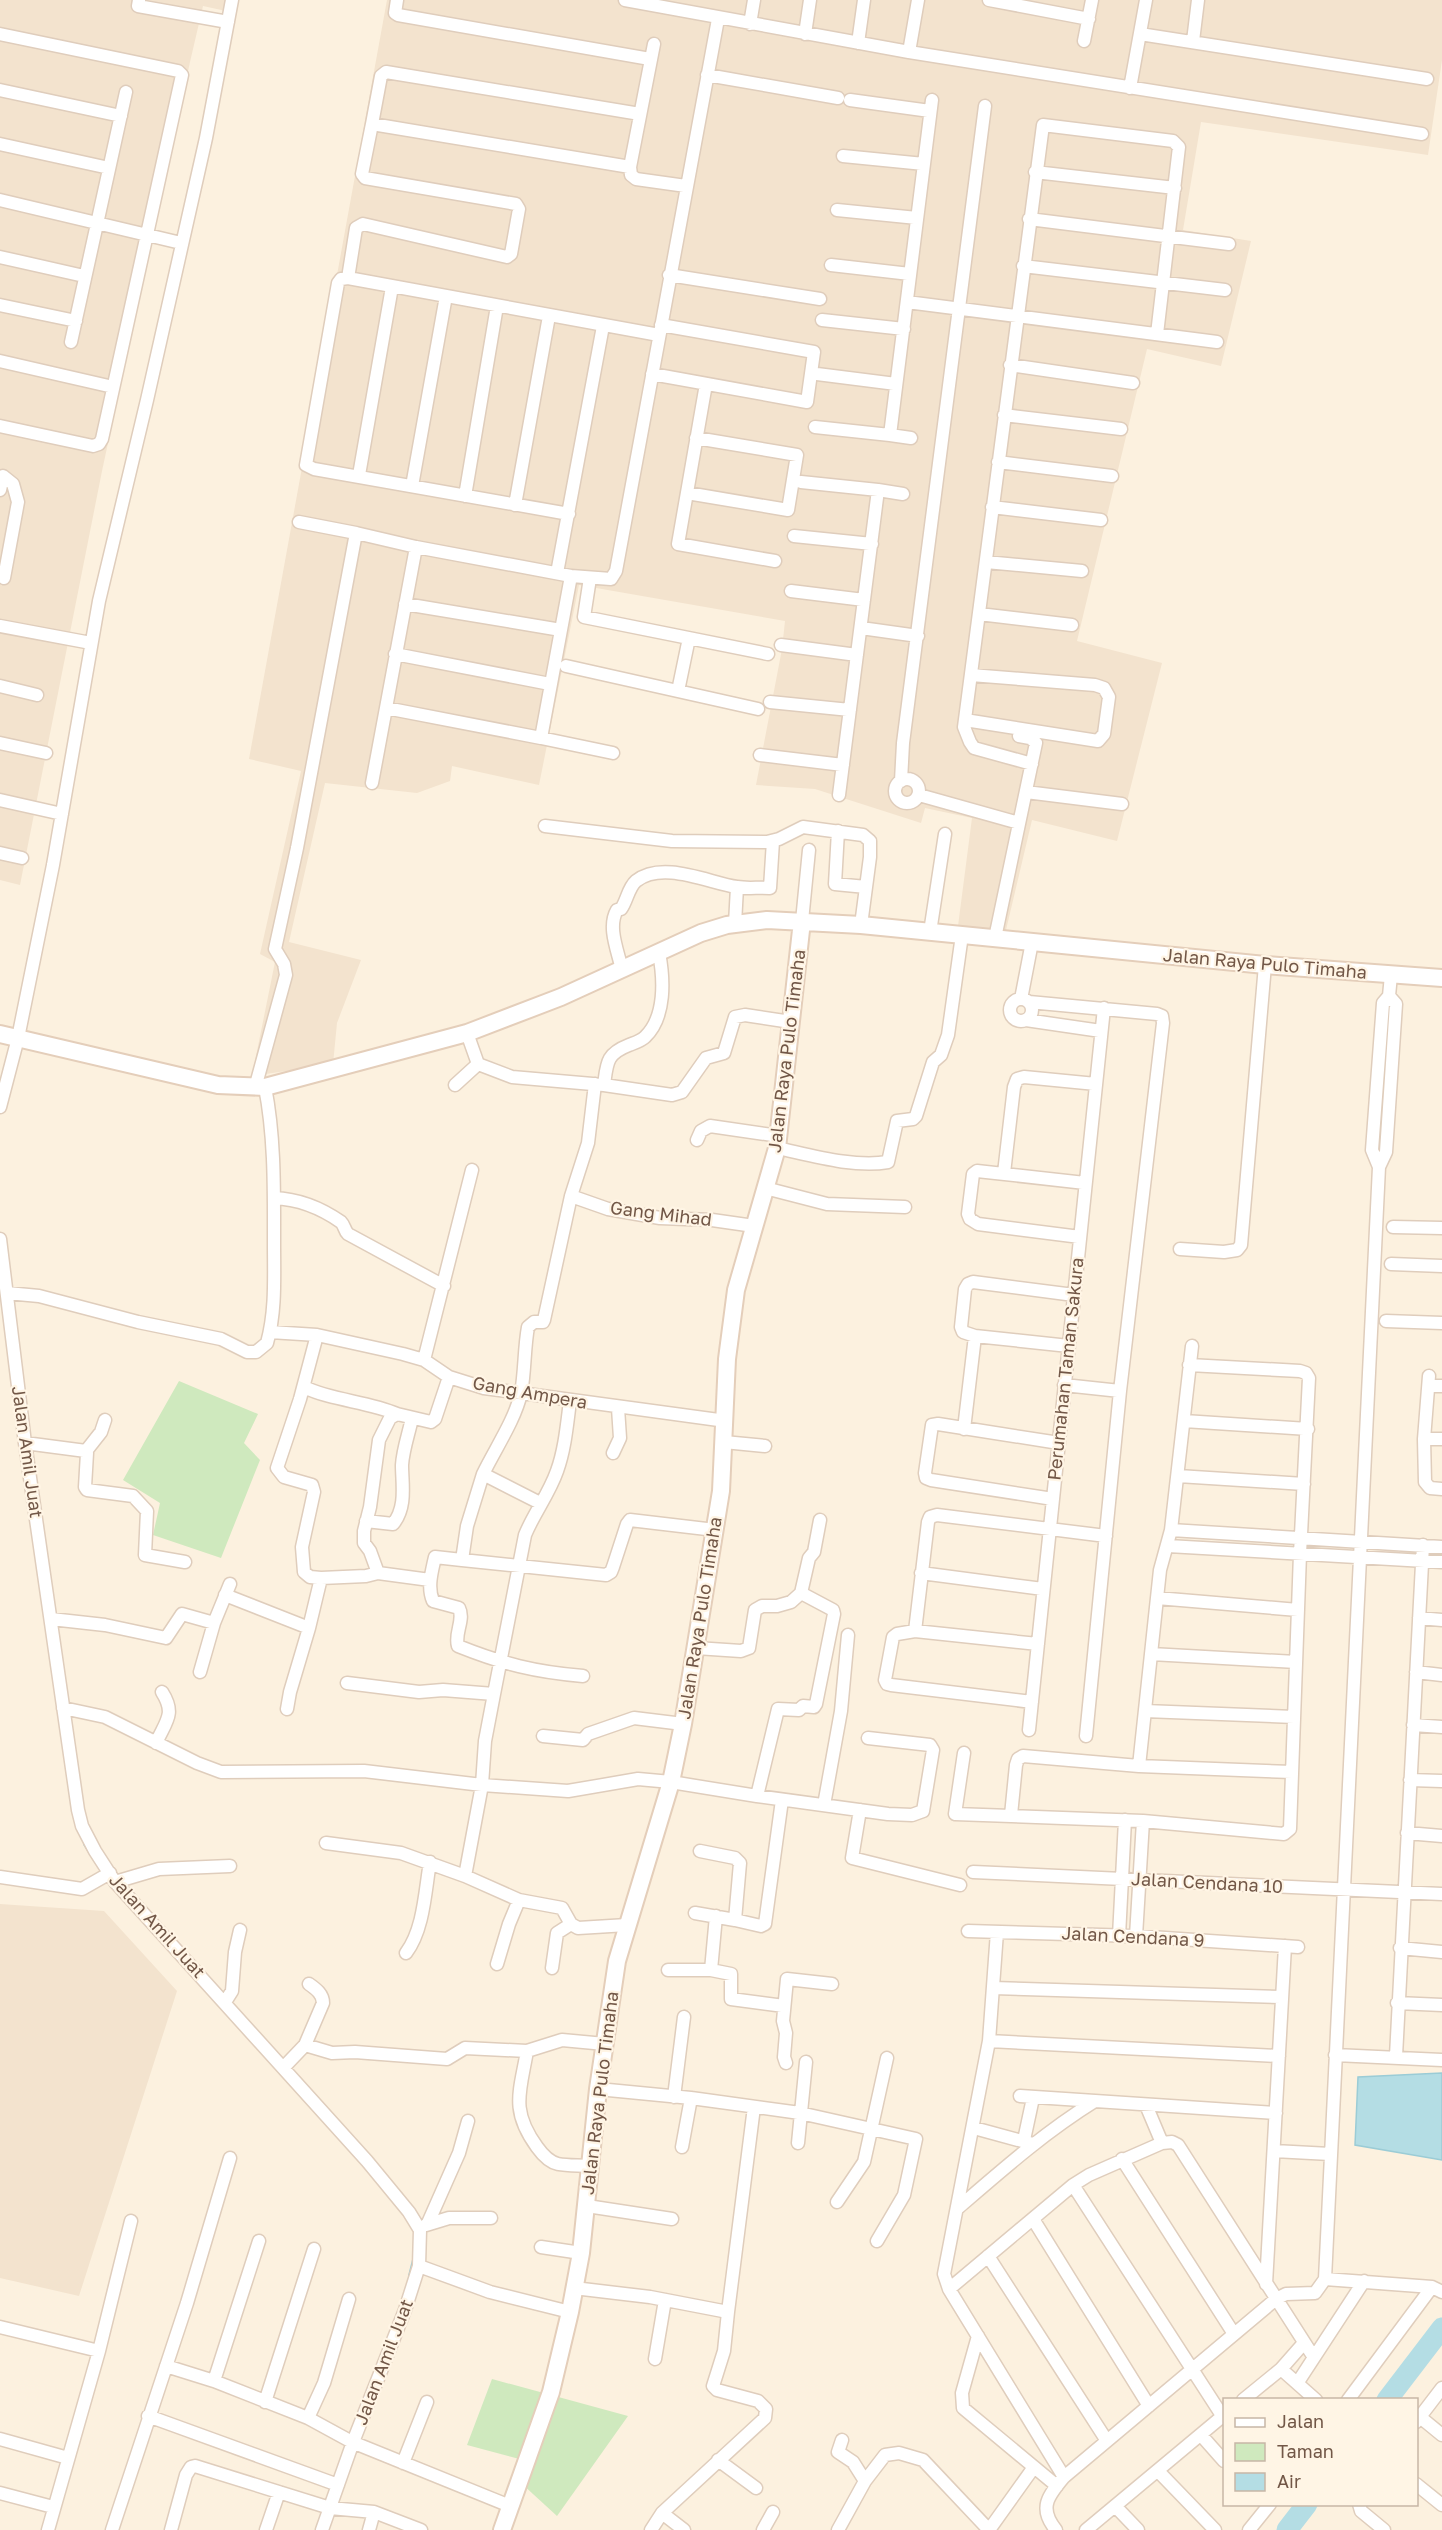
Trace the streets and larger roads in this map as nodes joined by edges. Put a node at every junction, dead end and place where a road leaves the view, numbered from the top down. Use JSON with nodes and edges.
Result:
{"nodes":[{"id":1,"x":139,"y":0,"type":"edge"},
{"id":2,"x":232,"y":0,"type":"edge"},
{"id":3,"x":397,"y":0,"type":"edge"},
{"id":4,"x":625,"y":0,"type":"edge"},
{"id":5,"x":754,"y":0,"type":"edge"},
{"id":6,"x":810,"y":0,"type":"edge"},
{"id":7,"x":864,"y":0,"type":"edge"},
{"id":8,"x":918,"y":0,"type":"edge"},
{"id":9,"x":989,"y":0,"type":"edge"},
{"id":10,"x":1092,"y":0,"type":"edge"},
{"id":11,"x":1146,"y":0,"type":"edge"},
{"id":12,"x":1198,"y":0,"type":"edge"},
{"id":13,"x":718,"y":19,"type":"junction"},
{"id":14,"x":1089,"y":19,"type":"junction"},
{"id":15,"x":228,"y":22,"type":"junction"},
{"id":16,"x":750,"y":24,"type":"junction"},
{"id":17,"x":805,"y":33,"type":"junction"},
{"id":18,"x":0,"y":34,"type":"edge"},
{"id":19,"x":1140,"y":34,"type":"junction"},
{"id":20,"x":1084,"y":41,"type":"dead end"},
{"id":21,"x":1193,"y":41,"type":"junction"},
{"id":22,"x":858,"y":43,"type":"junction"},
{"id":23,"x":654,"y":44,"type":"dead end"},
{"id":24,"x":909,"y":52,"type":"junction"},
{"id":25,"x":650,"y":59,"type":"junction"},
{"id":26,"x":707,"y":75,"type":"junction"},
{"id":27,"x":1427,"y":79,"type":"dead end"},
{"id":28,"x":1130,"y":88,"type":"junction"},
{"id":29,"x":0,"y":90,"type":"edge"},
{"id":30,"x":126,"y":92,"type":"dead end"},
{"id":31,"x":985,"y":106,"type":"dead end"},
{"id":32,"x":640,"y":114,"type":"junction"},
{"id":33,"x":121,"y":116,"type":"junction"},
{"id":34,"x":372,"y":124,"type":"junction"},
{"id":35,"x":1422,"y":134,"type":"dead end"},
{"id":36,"x":0,"y":144,"type":"edge"},
{"id":37,"x":843,"y":156,"type":"dead end"},
{"id":38,"x":924,"y":164,"type":"junction"},
{"id":39,"x":630,"y":167,"type":"junction"},
{"id":40,"x":109,"y":168,"type":"junction"},
{"id":41,"x":1035,"y":172,"type":"junction"},
{"id":42,"x":686,"y":186,"type":"junction"},
{"id":43,"x":1175,"y":188,"type":"junction"},
{"id":44,"x":0,"y":200,"type":"edge"},
{"id":45,"x":837,"y":210,"type":"dead end"},
{"id":46,"x":917,"y":218,"type":"junction"},
{"id":47,"x":1029,"y":219,"type":"junction"},
{"id":48,"x":96,"y":224,"type":"junction"},
{"id":49,"x":148,"y":235,"type":"junction"},
{"id":50,"x":1169,"y":236,"type":"junction"},
{"id":51,"x":181,"y":243,"type":"junction"},
{"id":52,"x":1229,"y":244,"type":"dead end"},
{"id":53,"x":0,"y":257,"type":"edge"},
{"id":54,"x":831,"y":265,"type":"dead end"},
{"id":55,"x":1023,"y":266,"type":"junction"},
{"id":56,"x":910,"y":274,"type":"junction"},
{"id":57,"x":669,"y":275,"type":"junction"},
{"id":58,"x":84,"y":276,"type":"junction"},
{"id":59,"x":348,"y":278,"type":"junction"},
{"id":60,"x":1163,"y":283,"type":"junction"},
{"id":61,"x":392,"y":287,"type":"junction"},
{"id":62,"x":1225,"y":291,"type":"dead end"},
{"id":63,"x":446,"y":296,"type":"junction"},
{"id":64,"x":820,"y":299,"type":"dead end"},
{"id":65,"x":907,"y":302,"type":"junction"},
{"id":66,"x":0,"y":305,"type":"edge"},
{"id":67,"x":497,"y":306,"type":"junction"},
{"id":68,"x":960,"y":309,"type":"junction"},
{"id":69,"x":549,"y":316,"type":"junction"},
{"id":70,"x":1016,"y":316,"type":"junction"},
{"id":71,"x":822,"y":320,"type":"dead end"},
{"id":72,"x":76,"y":321,"type":"junction"},
{"id":73,"x":603,"y":326,"type":"junction"},
{"id":74,"x":660,"y":330,"type":"junction"},
{"id":75,"x":904,"y":330,"type":"junction"},
{"id":76,"x":1156,"y":334,"type":"junction"},
{"id":77,"x":71,"y":342,"type":"dead end"},
{"id":78,"x":1217,"y":342,"type":"dead end"},
{"id":79,"x":0,"y":361,"type":"edge"},
{"id":80,"x":1010,"y":365,"type":"junction"},
{"id":81,"x":652,"y":374,"type":"junction"},
{"id":82,"x":817,"y":374,"type":"dead end"},
{"id":83,"x":1133,"y":383,"type":"dead end"},
{"id":84,"x":706,"y":384,"type":"junction"},
{"id":85,"x":896,"y":384,"type":"junction"},
{"id":86,"x":113,"y":387,"type":"junction"},
{"id":87,"x":1004,"y":415,"type":"junction"},
{"id":88,"x":0,"y":426,"type":"edge"},
{"id":89,"x":815,"y":427,"type":"dead end"},
{"id":90,"x":1121,"y":429,"type":"dead end"},
{"id":91,"x":890,"y":435,"type":"junction"},
{"id":92,"x":696,"y":438,"type":"junction"},
{"id":93,"x":911,"y":438,"type":"dead end"},
{"id":94,"x":998,"y":462,"type":"junction"},
{"id":95,"x":1,"y":475,"type":"edge"},
{"id":96,"x":359,"y":476,"type":"junction"},
{"id":97,"x":1112,"y":476,"type":"dead end"},
{"id":98,"x":801,"y":482,"type":"dead end"},
{"id":99,"x":412,"y":486,"type":"junction"},
{"id":100,"x":0,"y":490,"type":"edge"},
{"id":101,"x":878,"y":490,"type":"junction"},
{"id":102,"x":687,"y":493,"type":"junction"},
{"id":103,"x":903,"y":494,"type":"dead end"},
{"id":104,"x":465,"y":496,"type":"junction"},
{"id":105,"x":515,"y":505,"type":"junction"},
{"id":106,"x":992,"y":507,"type":"junction"},
{"id":107,"x":568,"y":514,"type":"junction"},
{"id":108,"x":1101,"y":520,"type":"dead end"},
{"id":109,"x":299,"y":522,"type":"dead end"},
{"id":110,"x":356,"y":533,"type":"junction"},
{"id":111,"x":794,"y":536,"type":"dead end"},
{"id":112,"x":872,"y":544,"type":"junction"},
{"id":113,"x":5,"y":545,"type":"edge"},
{"id":114,"x":416,"y":548,"type":"junction"},
{"id":115,"x":775,"y":561,"type":"dead end"},
{"id":116,"x":986,"y":562,"type":"junction"},
{"id":117,"x":1082,"y":571,"type":"dead end"},
{"id":118,"x":557,"y":573,"type":"junction"},
{"id":119,"x":571,"y":576,"type":"junction"},
{"id":120,"x":4,"y":578,"type":"dead end"},
{"id":121,"x":590,"y":578,"type":"junction"},
{"id":122,"x":791,"y":591,"type":"dead end"},
{"id":123,"x":864,"y":600,"type":"junction"},
{"id":124,"x":405,"y":604,"type":"junction"},
{"id":125,"x":979,"y":614,"type":"junction"},
{"id":126,"x":1072,"y":625,"type":"dead end"},
{"id":127,"x":0,"y":626,"type":"edge"},
{"id":128,"x":861,"y":628,"type":"junction"},
{"id":129,"x":561,"y":630,"type":"junction"},
{"id":130,"x":918,"y":636,"type":"junction"},
{"id":131,"x":689,"y":638,"type":"junction"},
{"id":132,"x":91,"y":644,"type":"junction"},
{"id":133,"x":781,"y":645,"type":"dead end"},
{"id":134,"x":395,"y":654,"type":"junction"},
{"id":135,"x":768,"y":654,"type":"dead end"},
{"id":136,"x":857,"y":655,"type":"junction"},
{"id":137,"x":566,"y":666,"type":"dead end"},
{"id":138,"x":971,"y":675,"type":"junction"},
{"id":139,"x":550,"y":684,"type":"junction"},
{"id":140,"x":0,"y":686,"type":"edge"},
{"id":141,"x":678,"y":691,"type":"junction"},
{"id":142,"x":37,"y":695,"type":"dead end"},
{"id":143,"x":770,"y":702,"type":"dead end"},
{"id":144,"x":386,"y":708,"type":"junction"},
{"id":145,"x":758,"y":709,"type":"dead end"},
{"id":146,"x":850,"y":710,"type":"junction"},
{"id":147,"x":965,"y":724,"type":"junction"},
{"id":148,"x":541,"y":738,"type":"junction"},
{"id":149,"x":0,"y":743,"type":"edge"},
{"id":150,"x":46,"y":753,"type":"dead end"},
{"id":151,"x":613,"y":753,"type":"dead end"},
{"id":152,"x":760,"y":755,"type":"dead end"},
{"id":153,"x":1032,"y":764,"type":"junction"},
{"id":154,"x":843,"y":765,"type":"junction"},
{"id":155,"x":901,"y":780,"type":"junction"},
{"id":156,"x":372,"y":783,"type":"dead end"},
{"id":157,"x":1026,"y":792,"type":"junction"},
{"id":158,"x":840,"y":795,"type":"dead end"},
{"id":159,"x":919,"y":795,"type":"junction"},
{"id":160,"x":0,"y":800,"type":"edge"},
{"id":161,"x":1122,"y":804,"type":"dead end"},
{"id":162,"x":62,"y":814,"type":"junction"},
{"id":163,"x":1020,"y":823,"type":"junction"},
{"id":164,"x":545,"y":826,"type":"dead end"},
{"id":165,"x":838,"y":831,"type":"junction"},
{"id":166,"x":945,"y":834,"type":"dead end"},
{"id":167,"x":773,"y":841,"type":"junction"},
{"id":168,"x":809,"y":850,"type":"dead end"},
{"id":169,"x":0,"y":853,"type":"edge"},
{"id":170,"x":22,"y":858,"type":"dead end"},
{"id":171,"x":737,"y":887,"type":"junction"},
{"id":172,"x":866,"y":887,"type":"junction"},
{"id":173,"x":735,"y":924,"type":"junction"},
{"id":174,"x":861,"y":925,"type":"junction"},
{"id":175,"x":930,"y":932,"type":"junction"},
{"id":176,"x":800,"y":935,"type":"junction"},
{"id":177,"x":994,"y":938,"type":"junction"},
{"id":178,"x":961,"y":941,"type":"junction"},
{"id":179,"x":1031,"y":944,"type":"junction"},
{"id":180,"x":659,"y":957,"type":"junction"},
{"id":181,"x":622,"y":969,"type":"junction"},
{"id":182,"x":1264,"y":975,"type":"junction"},
{"id":183,"x":1442,"y":978,"type":"edge"},
{"id":184,"x":1390,"y":988,"type":"junction"},
{"id":185,"x":1025,"y":1000,"type":"junction"},
{"id":186,"x":1104,"y":1008,"type":"junction"},
{"id":187,"x":1026,"y":1020,"type":"junction"},
{"id":188,"x":791,"y":1022,"type":"junction"},
{"id":189,"x":1101,"y":1031,"type":"junction"},
{"id":190,"x":0,"y":1034,"type":"edge"},
{"id":191,"x":468,"y":1036,"type":"junction"},
{"id":192,"x":18,"y":1038,"type":"junction"},
{"id":193,"x":1379,"y":1057,"type":"junction"},
{"id":194,"x":1392,"y":1058,"type":"junction"},
{"id":195,"x":476,"y":1060,"type":"junction"},
{"id":196,"x":599,"y":1084,"type":"junction"},
{"id":197,"x":1095,"y":1084,"type":"junction"},
{"id":198,"x":455,"y":1085,"type":"dead end"},
{"id":199,"x":262,"y":1091,"type":"junction"},
{"id":200,"x":0,"y":1107,"type":"edge"},
{"id":201,"x":1373,"y":1138,"type":"junction"},
{"id":202,"x":1387,"y":1139,"type":"junction"},
{"id":203,"x":697,"y":1140,"type":"dead end"},
{"id":204,"x":778,"y":1142,"type":"junction"},
{"id":205,"x":1379,"y":1167,"type":"junction"},
{"id":206,"x":472,"y":1170,"type":"dead end"},
{"id":207,"x":1005,"y":1173,"type":"junction"},
{"id":208,"x":1085,"y":1183,"type":"junction"},
{"id":209,"x":765,"y":1188,"type":"junction"},
{"id":210,"x":570,"y":1196,"type":"junction"},
{"id":211,"x":274,"y":1198,"type":"junction"},
{"id":212,"x":905,"y":1208,"type":"dead end"},
{"id":213,"x":754,"y":1227,"type":"junction"},
{"id":214,"x":1393,"y":1227,"type":"dead end"},
{"id":215,"x":1442,"y":1228,"type":"edge"},
{"id":216,"x":1080,"y":1237,"type":"junction"},
{"id":217,"x":0,"y":1239,"type":"edge"},
{"id":218,"x":1180,"y":1249,"type":"dead end"},
{"id":219,"x":1391,"y":1264,"type":"dead end"},
{"id":220,"x":1442,"y":1266,"type":"edge"},
{"id":221,"x":444,"y":1286,"type":"junction"},
{"id":222,"x":1074,"y":1295,"type":"junction"},
{"id":223,"x":5,"y":1301,"type":"edge"},
{"id":224,"x":1386,"y":1321,"type":"dead end"},
{"id":225,"x":1442,"y":1323,"type":"edge"},
{"id":226,"x":270,"y":1332,"type":"junction"},
{"id":227,"x":317,"y":1335,"type":"junction"},
{"id":228,"x":975,"y":1336,"type":"junction"},
{"id":229,"x":1069,"y":1346,"type":"junction"},
{"id":230,"x":1192,"y":1346,"type":"dead end"},
{"id":231,"x":424,"y":1360,"type":"junction"},
{"id":232,"x":1190,"y":1365,"type":"junction"},
{"id":233,"x":449,"y":1377,"type":"junction"},
{"id":234,"x":1065,"y":1384,"type":"junction"},
{"id":235,"x":1442,"y":1386,"type":"edge"},
{"id":236,"x":304,"y":1387,"type":"junction"},
{"id":237,"x":1120,"y":1391,"type":"junction"},
{"id":238,"x":521,"y":1394,"type":"junction"},
{"id":239,"x":570,"y":1401,"type":"junction"},
{"id":240,"x":618,"y":1408,"type":"junction"},
{"id":241,"x":397,"y":1414,"type":"junction"},
{"id":242,"x":412,"y":1418,"type":"junction"},
{"id":243,"x":105,"y":1420,"type":"dead end"},
{"id":244,"x":1184,"y":1420,"type":"junction"},
{"id":245,"x":726,"y":1421,"type":"junction"},
{"id":246,"x":964,"y":1429,"type":"junction"},
{"id":247,"x":1308,"y":1429,"type":"junction"},
{"id":248,"x":1425,"y":1439,"type":"junction"},
{"id":249,"x":1442,"y":1439,"type":"edge"},
{"id":250,"x":724,"y":1442,"type":"junction"},
{"id":251,"x":25,"y":1443,"type":"junction"},
{"id":252,"x":1059,"y":1443,"type":"junction"},
{"id":253,"x":765,"y":1446,"type":"dead end"},
{"id":254,"x":86,"y":1451,"type":"junction"},
{"id":255,"x":612,"y":1453,"type":"dead end"},
{"id":256,"x":483,"y":1474,"type":"junction"},
{"id":257,"x":1178,"y":1476,"type":"junction"},
{"id":258,"x":1304,"y":1484,"type":"junction"},
{"id":259,"x":1442,"y":1489,"type":"edge"},
{"id":260,"x":1053,"y":1498,"type":"junction"},
{"id":261,"x":540,"y":1503,"type":"junction"},
{"id":262,"x":820,"y":1520,"type":"dead end"},
{"id":263,"x":366,"y":1521,"type":"junction"},
{"id":264,"x":1050,"y":1528,"type":"junction"},
{"id":265,"x":715,"y":1530,"type":"junction"},
{"id":266,"x":1171,"y":1530,"type":"junction"},
{"id":267,"x":1106,"y":1536,"type":"junction"},
{"id":268,"x":1301,"y":1539,"type":"junction"},
{"id":269,"x":1360,"y":1542,"type":"junction"},
{"id":270,"x":1423,"y":1545,"type":"junction"},
{"id":271,"x":1168,"y":1546,"type":"junction"},
{"id":272,"x":1442,"y":1547,"type":"edge"},
{"id":273,"x":1300,"y":1554,"type":"junction"},
{"id":274,"x":1360,"y":1557,"type":"junction"},
{"id":275,"x":462,"y":1560,"type":"junction"},
{"id":276,"x":1422,"y":1560,"type":"junction"},
{"id":277,"x":185,"y":1562,"type":"dead end"},
{"id":278,"x":1442,"y":1562,"type":"edge"},
{"id":279,"x":519,"y":1567,"type":"junction"},
{"id":280,"x":378,"y":1573,"type":"junction"},
{"id":281,"x":921,"y":1573,"type":"junction"},
{"id":282,"x":321,"y":1578,"type":"junction"},
{"id":283,"x":430,"y":1581,"type":"junction"},
{"id":284,"x":1043,"y":1589,"type":"junction"},
{"id":285,"x":801,"y":1593,"type":"junction"},
{"id":286,"x":1157,"y":1599,"type":"junction"},
{"id":287,"x":1298,"y":1610,"type":"junction"},
{"id":288,"x":1419,"y":1618,"type":"junction"},
{"id":289,"x":51,"y":1619,"type":"junction"},
{"id":290,"x":1442,"y":1620,"type":"edge"},
{"id":291,"x":214,"y":1623,"type":"junction"},
{"id":292,"x":309,"y":1628,"type":"junction"},
{"id":293,"x":915,"y":1631,"type":"junction"},
{"id":294,"x":848,"y":1635,"type":"dead end"},
{"id":295,"x":1038,"y":1644,"type":"junction"},
{"id":296,"x":696,"y":1648,"type":"junction"},
{"id":297,"x":1151,"y":1654,"type":"junction"},
{"id":298,"x":1296,"y":1662,"type":"junction"},
{"id":299,"x":501,"y":1663,"type":"junction"},
{"id":300,"x":200,"y":1672,"type":"dead end"},
{"id":301,"x":1416,"y":1672,"type":"junction"},
{"id":302,"x":1442,"y":1675,"type":"edge"},
{"id":303,"x":583,"y":1676,"type":"dead end"},
{"id":304,"x":347,"y":1683,"type":"dead end"},
{"id":305,"x":162,"y":1692,"type":"dead end"},
{"id":306,"x":494,"y":1694,"type":"junction"},
{"id":307,"x":1032,"y":1701,"type":"junction"},
{"id":308,"x":63,"y":1708,"type":"junction"},
{"id":309,"x":287,"y":1709,"type":"dead end"},
{"id":310,"x":1145,"y":1711,"type":"junction"},
{"id":311,"x":1294,"y":1718,"type":"junction"},
{"id":312,"x":682,"y":1724,"type":"junction"},
{"id":313,"x":1413,"y":1725,"type":"junction"},
{"id":314,"x":1442,"y":1727,"type":"edge"},
{"id":315,"x":1029,"y":1730,"type":"dead end"},
{"id":316,"x":543,"y":1736,"type":"dead end"},
{"id":317,"x":1086,"y":1736,"type":"dead end"},
{"id":318,"x":868,"y":1738,"type":"dead end"},
{"id":319,"x":156,"y":1743,"type":"junction"},
{"id":320,"x":964,"y":1753,"type":"dead end"},
{"id":321,"x":1139,"y":1766,"type":"junction"},
{"id":322,"x":1292,"y":1772,"type":"junction"},
{"id":323,"x":1410,"y":1780,"type":"junction"},
{"id":324,"x":1442,"y":1781,"type":"edge"},
{"id":325,"x":671,"y":1782,"type":"junction"},
{"id":326,"x":482,"y":1785,"type":"junction"},
{"id":327,"x":757,"y":1796,"type":"junction"},
{"id":328,"x":782,"y":1800,"type":"junction"},
{"id":329,"x":824,"y":1805,"type":"junction"},
{"id":330,"x":860,"y":1810,"type":"junction"},
{"id":331,"x":1011,"y":1815,"type":"junction"},
{"id":332,"x":1125,"y":1820,"type":"junction"},
{"id":333,"x":1143,"y":1821,"type":"junction"},
{"id":334,"x":1407,"y":1833,"type":"junction"},
{"id":335,"x":1442,"y":1836,"type":"edge"},
{"id":336,"x":326,"y":1844,"type":"dead end"},
{"id":337,"x":699,"y":1851,"type":"dead end"},
{"id":338,"x":430,"y":1862,"type":"junction"},
{"id":339,"x":230,"y":1866,"type":"dead end"},
{"id":340,"x":973,"y":1872,"type":"dead end"},
{"id":341,"x":465,"y":1876,"type":"junction"},
{"id":342,"x":0,"y":1877,"type":"edge"},
{"id":343,"x":113,"y":1878,"type":"junction"},
{"id":344,"x":1123,"y":1878,"type":"junction"},
{"id":345,"x":1140,"y":1880,"type":"junction"},
{"id":346,"x":960,"y":1886,"type":"dead end"},
{"id":347,"x":1344,"y":1890,"type":"junction"},
{"id":348,"x":1403,"y":1892,"type":"junction"},
{"id":349,"x":1442,"y":1894,"type":"edge"},
{"id":350,"x":519,"y":1900,"type":"junction"},
{"id":351,"x":695,"y":1913,"type":"dead end"},
{"id":352,"x":716,"y":1916,"type":"junction"},
{"id":353,"x":735,"y":1920,"type":"junction"},
{"id":354,"x":571,"y":1924,"type":"junction"},
{"id":355,"x":627,"y":1925,"type":"junction"},
{"id":356,"x":240,"y":1930,"type":"dead end"},
{"id":357,"x":968,"y":1931,"type":"dead end"},
{"id":358,"x":997,"y":1932,"type":"junction"},
{"id":359,"x":1119,"y":1936,"type":"junction"},
{"id":360,"x":1136,"y":1936,"type":"junction"},
{"id":361,"x":1285,"y":1946,"type":"junction"},
{"id":362,"x":1298,"y":1947,"type":"dead end"},
{"id":363,"x":1400,"y":1948,"type":"junction"},
{"id":364,"x":1442,"y":1952,"type":"edge"},
{"id":365,"x":406,"y":1953,"type":"dead end"},
{"id":366,"x":497,"y":1965,"type":"dead end"},
{"id":367,"x":552,"y":1968,"type":"dead end"},
{"id":368,"x":668,"y":1970,"type":"dead end"},
{"id":369,"x":711,"y":1970,"type":"junction"},
{"id":370,"x":309,"y":1984,"type":"dead end"},
{"id":371,"x":832,"y":1984,"type":"dead end"},
{"id":372,"x":993,"y":1988,"type":"junction"},
{"id":373,"x":1281,"y":1997,"type":"junction"},
{"id":374,"x":225,"y":2002,"type":"junction"},
{"id":375,"x":1397,"y":2003,"type":"junction"},
{"id":376,"x":1442,"y":2005,"type":"edge"},
{"id":377,"x":784,"y":2006,"type":"junction"},
{"id":378,"x":684,"y":2017,"type":"dead end"},
{"id":379,"x":989,"y":2041,"type":"junction"},
{"id":380,"x":605,"y":2044,"type":"junction"},
{"id":381,"x":305,"y":2045,"type":"junction"},
{"id":382,"x":527,"y":2051,"type":"junction"},
{"id":383,"x":1335,"y":2055,"type":"junction"},
{"id":384,"x":1279,"y":2056,"type":"junction"},
{"id":385,"x":1396,"y":2056,"type":"junction"},
{"id":386,"x":886,"y":2058,"type":"dead end"},
{"id":387,"x":1442,"y":2060,"type":"edge"},
{"id":388,"x":786,"y":2062,"type":"dead end"},
{"id":389,"x":806,"y":2062,"type":"dead end"},
{"id":390,"x":284,"y":2067,"type":"junction"},
{"id":391,"x":598,"y":2089,"type":"junction"},
{"id":392,"x":1020,"y":2096,"type":"dead end"},
{"id":393,"x":674,"y":2097,"type":"junction"},
{"id":394,"x":691,"y":2098,"type":"junction"},
{"id":395,"x":1033,"y":2098,"type":"junction"},
{"id":396,"x":1095,"y":2102,"type":"junction"},
{"id":397,"x":1146,"y":2105,"type":"junction"},
{"id":398,"x":754,"y":2108,"type":"junction"},
{"id":399,"x":800,"y":2113,"type":"junction"},
{"id":400,"x":1276,"y":2113,"type":"junction"},
{"id":401,"x":468,"y":2121,"type":"dead end"},
{"id":402,"x":974,"y":2128,"type":"junction"},
{"id":403,"x":872,"y":2129,"type":"junction"},
{"id":404,"x":1029,"y":2142,"type":"junction"},
{"id":405,"x":798,"y":2143,"type":"dead end"},
{"id":406,"x":1162,"y":2143,"type":"junction"},
{"id":407,"x":682,"y":2148,"type":"dead end"},
{"id":408,"x":1274,"y":2151,"type":"junction"},
{"id":409,"x":1330,"y":2154,"type":"junction"},
{"id":410,"x":230,"y":2158,"type":"dead end"},
{"id":411,"x":1122,"y":2159,"type":"junction"},
{"id":412,"x":590,"y":2166,"type":"junction"},
{"id":413,"x":1073,"y":2185,"type":"junction"},
{"id":414,"x":837,"y":2202,"type":"dead end"},
{"id":415,"x":587,"y":2206,"type":"junction"},
{"id":416,"x":958,"y":2208,"type":"junction"},
{"id":417,"x":491,"y":2218,"type":"dead end"},
{"id":418,"x":672,"y":2219,"type":"dead end"},
{"id":419,"x":1033,"y":2219,"type":"junction"},
{"id":420,"x":131,"y":2221,"type":"dead end"},
{"id":421,"x":424,"y":2226,"type":"junction"},
{"id":422,"x":259,"y":2241,"type":"dead end"},
{"id":423,"x":877,"y":2241,"type":"dead end"},
{"id":424,"x":541,"y":2247,"type":"dead end"},
{"id":425,"x":314,"y":2250,"type":"dead end"},
{"id":426,"x":580,"y":2253,"type":"junction"},
{"id":427,"x":988,"y":2256,"type":"junction"},
{"id":428,"x":419,"y":2266,"type":"junction"},
{"id":429,"x":1325,"y":2279,"type":"junction"},
{"id":430,"x":1364,"y":2281,"type":"junction"},
{"id":431,"x":1266,"y":2284,"type":"junction"},
{"id":432,"x":574,"y":2288,"type":"junction"},
{"id":433,"x":949,"y":2289,"type":"junction"},
{"id":434,"x":1437,"y":2290,"type":"edge"},
{"id":435,"x":349,"y":2299,"type":"dead end"},
{"id":436,"x":1276,"y":2299,"type":"junction"},
{"id":437,"x":664,"y":2300,"type":"junction"},
{"id":438,"x":570,"y":2312,"type":"junction"},
{"id":439,"x":728,"y":2312,"type":"junction"},
{"id":440,"x":0,"y":2327,"type":"edge"},
{"id":441,"x":1234,"y":2334,"type":"junction"},
{"id":442,"x":978,"y":2336,"type":"junction"},
{"id":443,"x":1303,"y":2344,"type":"junction"},
{"id":444,"x":99,"y":2351,"type":"junction"},
{"id":445,"x":1312,"y":2356,"type":"junction"},
{"id":446,"x":655,"y":2359,"type":"dead end"},
{"id":447,"x":166,"y":2366,"type":"junction"},
{"id":448,"x":1281,"y":2369,"type":"junction"},
{"id":449,"x":1190,"y":2370,"type":"junction"},
{"id":450,"x":214,"y":2381,"type":"junction"},
{"id":451,"x":1298,"y":2382,"type":"junction"},
{"id":452,"x":1442,"y":2388,"type":"edge"},
{"id":453,"x":1245,"y":2398,"type":"edge"},
{"id":454,"x":1314,"y":2398,"type":"edge"},
{"id":455,"x":1350,"y":2398,"type":"edge"},
{"id":456,"x":265,"y":2402,"type":"junction"},
{"id":457,"x":427,"y":2402,"type":"dead end"},
{"id":458,"x":1149,"y":2406,"type":"junction"},
{"id":459,"x":148,"y":2416,"type":"junction"},
{"id":460,"x":1223,"y":2416,"type":"edge"},
{"id":461,"x":308,"y":2418,"type":"junction"},
{"id":462,"x":1418,"y":2420,"type":"edge"},
{"id":463,"x":1201,"y":2435,"type":"junction"},
{"id":464,"x":1442,"y":2435,"type":"edge"},
{"id":465,"x":0,"y":2439,"type":"edge"},
{"id":466,"x":842,"y":2439,"type":"dead end"},
{"id":467,"x":1107,"y":2441,"type":"junction"},
{"id":468,"x":351,"y":2442,"type":"junction"},
{"id":469,"x":68,"y":2458,"type":"junction"},
{"id":470,"x":718,"y":2460,"type":"junction"},
{"id":471,"x":1223,"y":2460,"type":"edge"},
{"id":472,"x":403,"y":2463,"type":"junction"},
{"id":473,"x":1034,"y":2467,"type":"junction"},
{"id":474,"x":1158,"y":2471,"type":"junction"},
{"id":475,"x":865,"y":2481,"type":"junction"},
{"id":476,"x":1060,"y":2481,"type":"junction"},
{"id":477,"x":336,"y":2484,"type":"junction"},
{"id":478,"x":1418,"y":2486,"type":"edge"},
{"id":479,"x":756,"y":2488,"type":"dead end"},
{"id":480,"x":279,"y":2492,"type":"junction"},
{"id":481,"x":0,"y":2493,"type":"edge"},
{"id":482,"x":1442,"y":2505,"type":"edge"},
{"id":483,"x":510,"y":2506,"type":"junction"},
{"id":484,"x":1268,"y":2506,"type":"edge"},
{"id":485,"x":1359,"y":2506,"type":"edge"},
{"id":486,"x":53,"y":2507,"type":"junction"},
{"id":487,"x":327,"y":2507,"type":"junction"},
{"id":488,"x":1116,"y":2507,"type":"junction"},
{"id":489,"x":374,"y":2512,"type":"junction"},
{"id":490,"x":773,"y":2512,"type":"dead end"},
{"id":491,"x":662,"y":2513,"type":"junction"},
{"id":492,"x":48,"y":2530,"type":"edge"},
{"id":493,"x":112,"y":2530,"type":"edge"},
{"id":494,"x":171,"y":2530,"type":"edge"},
{"id":495,"x":266,"y":2530,"type":"edge"},
{"id":496,"x":322,"y":2530,"type":"edge"},
{"id":497,"x":369,"y":2530,"type":"edge"},
{"id":498,"x":421,"y":2530,"type":"edge"},
{"id":499,"x":502,"y":2530,"type":"edge"},
{"id":500,"x":651,"y":2530,"type":"edge"},
{"id":501,"x":684,"y":2530,"type":"edge"},
{"id":502,"x":763,"y":2530,"type":"edge"},
{"id":503,"x":838,"y":2530,"type":"edge"},
{"id":504,"x":989,"y":2530,"type":"edge"},
{"id":505,"x":1056,"y":2530,"type":"edge"},
{"id":506,"x":1086,"y":2530,"type":"edge"},
{"id":507,"x":1138,"y":2530,"type":"edge"},
{"id":508,"x":1215,"y":2530,"type":"edge"},
{"id":509,"x":1249,"y":2530,"type":"edge"},
{"id":510,"x":1384,"y":2530,"type":"edge"}],
"edges":[{"from":1,"to":15,"type":"street"},
{"from":2,"to":15,"type":"street"},
{"from":3,"to":25,"type":"street"},
{"from":4,"to":13,"type":"street"},
{"from":5,"to":16,"type":"street"},
{"from":6,"to":17,"type":"street"},
{"from":7,"to":22,"type":"street"},
{"from":8,"to":24,"type":"street"},
{"from":9,"to":14,"type":"street"},
{"from":10,"to":14,"type":"street"},
{"from":11,"to":19,"type":"street"},
{"from":12,"to":21,"type":"street"},
{"from":13,"to":16,"type":"street"},
{"from":13,"to":26,"type":"street"},
{"from":14,"to":20,"type":"street"},
{"from":15,"to":51,"type":"street"},
{"from":16,"to":17,"type":"street"},
{"from":17,"to":22,"type":"street"},
{"from":18,"to":49,"type":"street"},
{"from":19,"to":21,"type":"street"},
{"from":19,"to":28,"type":"street"},
{"from":21,"to":27,"type":"street"},
{"from":22,"to":24,"type":"street"},
{"from":23,"to":25,"type":"street"},
{"from":24,"to":28,"type":"street"},
{"from":25,"to":32,"type":"street"},
{"from":26,"to":38,"type":"street"},
{"from":26,"to":42,"type":"street"},
{"from":28,"to":35,"type":"street"},
{"from":29,"to":33,"type":"street"},
{"from":30,"to":33,"type":"street"},
{"from":31,"to":68,"type":"street"},
{"from":32,"to":34,"type":"street"},
{"from":32,"to":39,"type":"street"},
{"from":33,"to":40,"type":"street"},
{"from":34,"to":39,"type":"street"},
{"from":34,"to":59,"type":"street"},
{"from":36,"to":40,"type":"street"},
{"from":37,"to":38,"type":"street"},
{"from":38,"to":46,"type":"street"},
{"from":39,"to":42,"type":"street"},
{"from":40,"to":48,"type":"street"},
{"from":41,"to":43,"type":"street"},
{"from":41,"to":43,"type":"street"},
{"from":41,"to":47,"type":"street"},
{"from":42,"to":57,"type":"street"},
{"from":43,"to":50,"type":"street"},
{"from":44,"to":48,"type":"street"},
{"from":45,"to":46,"type":"street"},
{"from":46,"to":56,"type":"street"},
{"from":47,"to":50,"type":"street"},
{"from":47,"to":55,"type":"street"},
{"from":48,"to":49,"type":"street"},
{"from":48,"to":58,"type":"street"},
{"from":49,"to":51,"type":"street"},
{"from":49,"to":86,"type":"street"},
{"from":50,"to":52,"type":"street"},
{"from":50,"to":60,"type":"street"},
{"from":51,"to":132,"type":"street"},
{"from":53,"to":58,"type":"street"},
{"from":54,"to":56,"type":"street"},
{"from":55,"to":60,"type":"street"},
{"from":55,"to":70,"type":"street"},
{"from":56,"to":65,"type":"street"},
{"from":57,"to":64,"type":"street"},
{"from":57,"to":74,"type":"street"},
{"from":58,"to":72,"type":"street"},
{"from":59,"to":61,"type":"street"},
{"from":59,"to":96,"type":"street"},
{"from":60,"to":62,"type":"street"},
{"from":60,"to":76,"type":"street"},
{"from":61,"to":63,"type":"street"},
{"from":61,"to":96,"type":"street"},
{"from":63,"to":67,"type":"street"},
{"from":63,"to":99,"type":"street"},
{"from":65,"to":68,"type":"street"},
{"from":65,"to":75,"type":"street"},
{"from":66,"to":72,"type":"street"},
{"from":67,"to":69,"type":"street"},
{"from":67,"to":104,"type":"street"},
{"from":68,"to":70,"type":"street"},
{"from":68,"to":130,"type":"street"},
{"from":69,"to":73,"type":"street"},
{"from":69,"to":105,"type":"street"},
{"from":70,"to":76,"type":"street"},
{"from":70,"to":80,"type":"street"},
{"from":71,"to":75,"type":"street"},
{"from":72,"to":77,"type":"street"},
{"from":73,"to":74,"type":"street"},
{"from":73,"to":107,"type":"street"},
{"from":74,"to":81,"type":"street"},
{"from":74,"to":84,"type":"street"},
{"from":75,"to":85,"type":"street"},
{"from":76,"to":78,"type":"street"},
{"from":79,"to":86,"type":"street"},
{"from":80,"to":83,"type":"street"},
{"from":80,"to":87,"type":"street"},
{"from":81,"to":84,"type":"street"},
{"from":81,"to":121,"type":"street"},
{"from":82,"to":85,"type":"street"},
{"from":84,"to":92,"type":"street"},
{"from":85,"to":91,"type":"street"},
{"from":86,"to":88,"type":"street"},
{"from":87,"to":90,"type":"street"},
{"from":87,"to":94,"type":"street"},
{"from":89,"to":91,"type":"street"},
{"from":91,"to":93,"type":"street"},
{"from":92,"to":102,"type":"street"},
{"from":92,"to":102,"type":"street"},
{"from":94,"to":97,"type":"street"},
{"from":94,"to":106,"type":"street"},
{"from":95,"to":100,"type":"street"},
{"from":95,"to":113,"type":"street"},
{"from":96,"to":99,"type":"street"},
{"from":98,"to":101,"type":"street"},
{"from":99,"to":104,"type":"street"},
{"from":101,"to":103,"type":"street"},
{"from":101,"to":112,"type":"street"},
{"from":102,"to":115,"type":"street"},
{"from":104,"to":105,"type":"street"},
{"from":105,"to":107,"type":"street"},
{"from":106,"to":108,"type":"street"},
{"from":106,"to":116,"type":"street"},
{"from":107,"to":118,"type":"street"},
{"from":109,"to":110,"type":"street"},
{"from":110,"to":114,"type":"street"},
{"from":110,"to":199,"type":"street"},
{"from":111,"to":112,"type":"street"},
{"from":112,"to":123,"type":"street"},
{"from":113,"to":120,"type":"street"},
{"from":114,"to":118,"type":"street"},
{"from":114,"to":124,"type":"street"},
{"from":116,"to":117,"type":"street"},
{"from":116,"to":125,"type":"street"},
{"from":118,"to":119,"type":"street"},
{"from":119,"to":121,"type":"street"},
{"from":119,"to":129,"type":"street"},
{"from":121,"to":131,"type":"street"},
{"from":122,"to":123,"type":"street"},
{"from":123,"to":128,"type":"street"},
{"from":124,"to":129,"type":"street"},
{"from":124,"to":134,"type":"street"},
{"from":125,"to":126,"type":"street"},
{"from":125,"to":138,"type":"street"},
{"from":127,"to":132,"type":"street"},
{"from":128,"to":130,"type":"street"},
{"from":128,"to":136,"type":"street"},
{"from":129,"to":139,"type":"street"},
{"from":130,"to":155,"type":"street"},
{"from":131,"to":135,"type":"street"},
{"from":131,"to":141,"type":"street"},
{"from":132,"to":162,"type":"street"},
{"from":133,"to":136,"type":"street"},
{"from":134,"to":139,"type":"street"},
{"from":134,"to":144,"type":"street"},
{"from":136,"to":146,"type":"street"},
{"from":137,"to":141,"type":"street"},
{"from":138,"to":147,"type":"street"},
{"from":138,"to":147,"type":"street"},
{"from":139,"to":148,"type":"street"},
{"from":140,"to":142,"type":"street"},
{"from":141,"to":145,"type":"street"},
{"from":143,"to":146,"type":"street"},
{"from":144,"to":148,"type":"street"},
{"from":144,"to":156,"type":"street"},
{"from":146,"to":154,"type":"street"},
{"from":147,"to":153,"type":"street"},
{"from":147,"to":153,"type":"street"},
{"from":148,"to":151,"type":"street"},
{"from":149,"to":150,"type":"street"},
{"from":152,"to":154,"type":"street"},
{"from":153,"to":157,"type":"street"},
{"from":154,"to":158,"type":"street"},
{"from":155,"to":159,"type":"street"},
{"from":155,"to":159,"type":"street"},
{"from":157,"to":161,"type":"street"},
{"from":157,"to":163,"type":"street"},
{"from":159,"to":163,"type":"street"},
{"from":160,"to":162,"type":"street"},
{"from":162,"to":192,"type":"street"},
{"from":163,"to":177,"type":"street"},
{"from":164,"to":167,"type":"street"},
{"from":165,"to":167,"type":"street"},
{"from":165,"to":172,"type":"street"},
{"from":165,"to":172,"type":"street"},
{"from":166,"to":175,"type":"street"},
{"from":167,"to":171,"type":"street"},
{"from":168,"to":176,"type":"street"},
{"from":169,"to":170,"type":"street"},
{"from":171,"to":173,"type":"street"},
{"from":171,"to":181,"type":"street"},
{"from":172,"to":174,"type":"street"},
{"from":173,"to":176,"type":"street","name":"Jalan Raya Pulo Timaha"},
{"from":173,"to":180,"type":"street","name":"Jalan Raya Pulo Timaha"},
{"from":174,"to":175,"type":"street","name":"Jalan Raya Pulo Timaha"},
{"from":174,"to":176,"type":"street","name":"Jalan Raya Pulo Timaha"},
{"from":175,"to":178,"type":"street","name":"Jalan Raya Pulo Timaha"},
{"from":176,"to":188,"type":"street","name":"Jalan Raya Pulo Timaha"},
{"from":177,"to":178,"type":"street","name":"Jalan Raya Pulo Timaha"},
{"from":177,"to":179,"type":"street","name":"Jalan Raya Pulo Timaha"},
{"from":178,"to":204,"type":"street"},
{"from":179,"to":182,"type":"street","name":"Jalan Raya Pulo Timaha"},
{"from":179,"to":185,"type":"street"},
{"from":180,"to":181,"type":"street","name":"Jalan Raya Pulo Timaha"},
{"from":180,"to":196,"type":"street"},
{"from":181,"to":191,"type":"street","name":"Jalan Raya Pulo Timaha"},
{"from":182,"to":184,"type":"street","name":"Jalan Raya Pulo Timaha"},
{"from":182,"to":218,"type":"street"},
{"from":183,"to":184,"type":"street","name":"Jalan Raya Pulo Timaha"},
{"from":184,"to":193,"type":"street"},
{"from":184,"to":194,"type":"street"},
{"from":185,"to":186,"type":"street"},
{"from":185,"to":187,"type":"street"},
{"from":185,"to":187,"type":"street"},
{"from":186,"to":189,"type":"street","name":"Perumahan Taman Sakura"},
{"from":186,"to":237,"type":"street"},
{"from":187,"to":189,"type":"street"},
{"from":188,"to":196,"type":"street"},
{"from":188,"to":204,"type":"street","name":"Jalan Raya Pulo Timaha"},
{"from":189,"to":197,"type":"street","name":"Perumahan Taman Sakura"},
{"from":190,"to":192,"type":"street","name":"Jalan Raya Pulo Timaha"},
{"from":191,"to":195,"type":"street"},
{"from":191,"to":199,"type":"street","name":"Jalan Raya Pulo Timaha"},
{"from":192,"to":199,"type":"street","name":"Jalan Raya Pulo Timaha"},
{"from":192,"to":200,"type":"street"},
{"from":193,"to":194,"type":"street"},
{"from":193,"to":201,"type":"street"},
{"from":194,"to":202,"type":"street"},
{"from":195,"to":196,"type":"street"},
{"from":195,"to":198,"type":"street"},
{"from":196,"to":210,"type":"street"},
{"from":197,"to":207,"type":"street"},
{"from":197,"to":208,"type":"street","name":"Perumahan Taman Sakura"},
{"from":199,"to":211,"type":"street"},
{"from":201,"to":202,"type":"street"},
{"from":201,"to":205,"type":"street"},
{"from":202,"to":205,"type":"street"},
{"from":203,"to":204,"type":"street"},
{"from":204,"to":209,"type":"street","name":"Jalan Raya Pulo Timaha"},
{"from":205,"to":269,"type":"street"},
{"from":206,"to":221,"type":"street"},
{"from":207,"to":208,"type":"street"},
{"from":207,"to":216,"type":"street"},
{"from":208,"to":216,"type":"street","name":"Perumahan Taman Sakura"},
{"from":209,"to":212,"type":"street"},
{"from":209,"to":213,"type":"street","name":"Jalan Raya Pulo Timaha"},
{"from":210,"to":213,"type":"street","name":"Gang Mihad"},
{"from":210,"to":238,"type":"street"},
{"from":211,"to":221,"type":"street"},
{"from":211,"to":226,"type":"street"},
{"from":213,"to":245,"type":"street","name":"Jalan Raya Pulo Timaha"},
{"from":214,"to":215,"type":"street"},
{"from":216,"to":222,"type":"street","name":"Perumahan Taman Sakura"},
{"from":217,"to":223,"type":"street","name":"Jalan Amil Juat"},
{"from":219,"to":220,"type":"street"},
{"from":221,"to":231,"type":"street"},
{"from":222,"to":228,"type":"street"},
{"from":222,"to":229,"type":"street","name":"Perumahan Taman Sakura"},
{"from":223,"to":226,"type":"street"},
{"from":223,"to":251,"type":"street","name":"Jalan Amil Juat"},
{"from":224,"to":225,"type":"street"},
{"from":226,"to":227,"type":"street","name":"Gang Ampera"},
{"from":227,"to":231,"type":"street","name":"Gang Ampera"},
{"from":227,"to":236,"type":"street"},
{"from":228,"to":229,"type":"street"},
{"from":228,"to":246,"type":"street"},
{"from":229,"to":234,"type":"street","name":"Perumahan Taman Sakura"},
{"from":230,"to":232,"type":"street"},
{"from":231,"to":233,"type":"street","name":"Gang Ampera"},
{"from":232,"to":244,"type":"street"},
{"from":232,"to":247,"type":"street"},
{"from":233,"to":238,"type":"street","name":"Gang Ampera"},
{"from":233,"to":242,"type":"street"},
{"from":234,"to":237,"type":"street"},
{"from":234,"to":252,"type":"street","name":"Perumahan Taman Sakura"},
{"from":235,"to":248,"type":"street"},
{"from":236,"to":241,"type":"street"},
{"from":236,"to":282,"type":"street"},
{"from":237,"to":267,"type":"street"},
{"from":238,"to":239,"type":"street","name":"Gang Ampera"},
{"from":238,"to":256,"type":"street"},
{"from":239,"to":240,"type":"street","name":"Gang Ampera"},
{"from":239,"to":261,"type":"street"},
{"from":240,"to":245,"type":"street","name":"Gang Ampera"},
{"from":240,"to":255,"type":"street"},
{"from":241,"to":242,"type":"street"},
{"from":241,"to":263,"type":"street"},
{"from":242,"to":263,"type":"street"},
{"from":243,"to":254,"type":"street"},
{"from":244,"to":247,"type":"street"},
{"from":244,"to":257,"type":"street"},
{"from":245,"to":250,"type":"street","name":"Jalan Raya Pulo Timaha"},
{"from":246,"to":252,"type":"street"},
{"from":246,"to":260,"type":"street"},
{"from":247,"to":258,"type":"street"},
{"from":248,"to":249,"type":"street"},
{"from":248,"to":259,"type":"street"},
{"from":250,"to":253,"type":"street"},
{"from":250,"to":265,"type":"street","name":"Jalan Raya Pulo Timaha"},
{"from":251,"to":254,"type":"street"},
{"from":251,"to":289,"type":"street","name":"Jalan Amil Juat"},
{"from":252,"to":260,"type":"street","name":"Perumahan Taman Sakura"},
{"from":254,"to":277,"type":"street"},
{"from":256,"to":261,"type":"street"},
{"from":256,"to":275,"type":"street"},
{"from":257,"to":258,"type":"street"},
{"from":257,"to":266,"type":"street"},
{"from":258,"to":268,"type":"street"},
{"from":260,"to":264,"type":"street","name":"Perumahan Taman Sakura"},
{"from":261,"to":279,"type":"street"},
{"from":262,"to":285,"type":"street"},
{"from":263,"to":280,"type":"street"},
{"from":264,"to":267,"type":"street"},
{"from":264,"to":281,"type":"street"},
{"from":264,"to":284,"type":"street","name":"Perumahan Taman Sakura"},
{"from":265,"to":279,"type":"street"},
{"from":265,"to":296,"type":"street","name":"Jalan Raya Pulo Timaha"},
{"from":266,"to":268,"type":"street"},
{"from":266,"to":271,"type":"street"},
{"from":267,"to":317,"type":"street"},
{"from":268,"to":269,"type":"street"},
{"from":268,"to":273,"type":"street"},
{"from":269,"to":270,"type":"street"},
{"from":269,"to":274,"type":"street"},
{"from":270,"to":272,"type":"street"},
{"from":270,"to":276,"type":"street"},
{"from":271,"to":273,"type":"street"},
{"from":271,"to":286,"type":"street"},
{"from":273,"to":274,"type":"street"},
{"from":273,"to":287,"type":"street"},
{"from":274,"to":276,"type":"street"},
{"from":274,"to":347,"type":"street"},
{"from":275,"to":279,"type":"street"},
{"from":275,"to":283,"type":"street"},
{"from":276,"to":278,"type":"street"},
{"from":276,"to":288,"type":"street"},
{"from":279,"to":299,"type":"street"},
{"from":280,"to":282,"type":"street"},
{"from":280,"to":283,"type":"street"},
{"from":281,"to":284,"type":"street"},
{"from":281,"to":293,"type":"street"},
{"from":282,"to":292,"type":"street"},
{"from":283,"to":299,"type":"street"},
{"from":284,"to":295,"type":"street","name":"Perumahan Taman Sakura"},
{"from":285,"to":296,"type":"street"},
{"from":285,"to":327,"type":"street"},
{"from":286,"to":287,"type":"street"},
{"from":286,"to":297,"type":"street"},
{"from":287,"to":298,"type":"street"},
{"from":288,"to":290,"type":"street"},
{"from":288,"to":301,"type":"street"},
{"from":289,"to":291,"type":"street"},
{"from":289,"to":308,"type":"street","name":"Jalan Amil Juat"},
{"from":291,"to":292,"type":"street"},
{"from":291,"to":300,"type":"street"},
{"from":292,"to":309,"type":"street"},
{"from":293,"to":295,"type":"street"},
{"from":293,"to":307,"type":"street"},
{"from":294,"to":329,"type":"street"},
{"from":295,"to":307,"type":"street","name":"Perumahan Taman Sakura"},
{"from":296,"to":312,"type":"street","name":"Jalan Raya Pulo Timaha"},
{"from":297,"to":298,"type":"street"},
{"from":297,"to":310,"type":"street"},
{"from":298,"to":311,"type":"street"},
{"from":299,"to":303,"type":"street"},
{"from":299,"to":306,"type":"street"},
{"from":301,"to":302,"type":"street"},
{"from":301,"to":313,"type":"street"},
{"from":304,"to":306,"type":"street"},
{"from":305,"to":319,"type":"street"},
{"from":306,"to":326,"type":"street"},
{"from":307,"to":315,"type":"street","name":"Perumahan Taman Sakura"},
{"from":308,"to":319,"type":"street"},
{"from":308,"to":343,"type":"street","name":"Jalan Amil Juat"},
{"from":310,"to":311,"type":"street"},
{"from":310,"to":321,"type":"street"},
{"from":311,"to":322,"type":"street"},
{"from":312,"to":316,"type":"street"},
{"from":312,"to":325,"type":"street","name":"Jalan Raya Pulo Timaha"},
{"from":313,"to":314,"type":"street"},
{"from":313,"to":323,"type":"street"},
{"from":318,"to":330,"type":"street"},
{"from":319,"to":326,"type":"street"},
{"from":320,"to":331,"type":"street"},
{"from":321,"to":322,"type":"street"},
{"from":321,"to":331,"type":"street"},
{"from":322,"to":333,"type":"street"},
{"from":323,"to":324,"type":"street"},
{"from":323,"to":334,"type":"street"},
{"from":325,"to":326,"type":"street"},
{"from":325,"to":327,"type":"street"},
{"from":325,"to":355,"type":"street","name":"Jalan Raya Pulo Timaha"},
{"from":326,"to":341,"type":"street"},
{"from":327,"to":328,"type":"street"},
{"from":328,"to":329,"type":"street"},
{"from":328,"to":353,"type":"street"},
{"from":329,"to":330,"type":"street"},
{"from":330,"to":346,"type":"street"},
{"from":331,"to":332,"type":"street"},
{"from":332,"to":333,"type":"street"},
{"from":332,"to":344,"type":"street"},
{"from":333,"to":345,"type":"street"},
{"from":334,"to":335,"type":"street"},
{"from":334,"to":348,"type":"street"},
{"from":336,"to":338,"type":"street"},
{"from":337,"to":353,"type":"street"},
{"from":338,"to":341,"type":"street"},
{"from":338,"to":365,"type":"street"},
{"from":339,"to":343,"type":"street"},
{"from":340,"to":344,"type":"street","name":"Jalan Cendana 10"},
{"from":341,"to":350,"type":"street"},
{"from":342,"to":343,"type":"street"},
{"from":343,"to":374,"type":"street","name":"Jalan Amil Juat"},
{"from":344,"to":345,"type":"street","name":"Jalan Cendana 10"},
{"from":344,"to":359,"type":"street"},
{"from":345,"to":347,"type":"street","name":"Jalan Cendana 10"},
{"from":345,"to":360,"type":"street"},
{"from":347,"to":348,"type":"street","name":"Jalan Cendana 10"},
{"from":347,"to":383,"type":"street"},
{"from":348,"to":349,"type":"street","name":"Jalan Cendana 10"},
{"from":348,"to":363,"type":"street"},
{"from":350,"to":354,"type":"street"},
{"from":350,"to":366,"type":"street"},
{"from":351,"to":352,"type":"street"},
{"from":352,"to":353,"type":"street"},
{"from":352,"to":369,"type":"street"},
{"from":354,"to":355,"type":"street"},
{"from":354,"to":367,"type":"street"},
{"from":355,"to":380,"type":"street","name":"Jalan Raya Pulo Timaha"},
{"from":356,"to":374,"type":"street"},
{"from":357,"to":358,"type":"street","name":"Jalan Cendana 9"},
{"from":358,"to":359,"type":"street","name":"Jalan Cendana 9"},
{"from":358,"to":372,"type":"street"},
{"from":359,"to":360,"type":"street","name":"Jalan Cendana 9"},
{"from":360,"to":361,"type":"street","name":"Jalan Cendana 9"},
{"from":361,"to":362,"type":"street","name":"Jalan Cendana 9"},
{"from":361,"to":373,"type":"street"},
{"from":363,"to":364,"type":"street"},
{"from":363,"to":375,"type":"street"},
{"from":368,"to":369,"type":"street"},
{"from":369,"to":377,"type":"street"},
{"from":370,"to":381,"type":"street"},
{"from":371,"to":377,"type":"street"},
{"from":372,"to":373,"type":"street"},
{"from":372,"to":379,"type":"street"},
{"from":373,"to":384,"type":"street"},
{"from":374,"to":390,"type":"street","name":"Jalan Amil Juat"},
{"from":375,"to":376,"type":"street"},
{"from":375,"to":385,"type":"street"},
{"from":377,"to":388,"type":"street"},
{"from":378,"to":393,"type":"street"},
{"from":379,"to":384,"type":"street"},
{"from":379,"to":402,"type":"street"},
{"from":380,"to":382,"type":"street"},
{"from":380,"to":391,"type":"street","name":"Jalan Raya Pulo Timaha"},
{"from":381,"to":382,"type":"street"},
{"from":381,"to":390,"type":"street"},
{"from":382,"to":412,"type":"street"},
{"from":383,"to":385,"type":"street"},
{"from":383,"to":409,"type":"street"},
{"from":384,"to":400,"type":"street"},
{"from":385,"to":387,"type":"street"},
{"from":386,"to":403,"type":"street"},
{"from":389,"to":399,"type":"street"},
{"from":390,"to":421,"type":"street","name":"Jalan Amil Juat"},
{"from":391,"to":393,"type":"street"},
{"from":391,"to":412,"type":"street","name":"Jalan Raya Pulo Timaha"},
{"from":392,"to":395,"type":"street"},
{"from":393,"to":394,"type":"street"},
{"from":394,"to":398,"type":"street"},
{"from":394,"to":407,"type":"street"},
{"from":395,"to":396,"type":"street"},
{"from":395,"to":404,"type":"street"},
{"from":396,"to":397,"type":"street"},
{"from":396,"to":404,"type":"street"},
{"from":397,"to":400,"type":"street"},
{"from":397,"to":406,"type":"street"},
{"from":398,"to":399,"type":"street"},
{"from":398,"to":439,"type":"street"},
{"from":399,"to":403,"type":"street"},
{"from":399,"to":405,"type":"street"},
{"from":400,"to":408,"type":"street"},
{"from":401,"to":421,"type":"street"},
{"from":402,"to":404,"type":"street"},
{"from":402,"to":416,"type":"street"},
{"from":403,"to":414,"type":"street"},
{"from":403,"to":423,"type":"street"},
{"from":404,"to":416,"type":"street"},
{"from":406,"to":411,"type":"street"},
{"from":406,"to":431,"type":"street"},
{"from":408,"to":409,"type":"street"},
{"from":408,"to":431,"type":"street"},
{"from":409,"to":429,"type":"street"},
{"from":410,"to":447,"type":"street"},
{"from":411,"to":413,"type":"street"},
{"from":411,"to":441,"type":"street"},
{"from":412,"to":415,"type":"street","name":"Jalan Raya Pulo Timaha"},
{"from":413,"to":419,"type":"street"},
{"from":413,"to":449,"type":"street"},
{"from":415,"to":418,"type":"street"},
{"from":415,"to":426,"type":"street","name":"Jalan Raya Pulo Timaha"},
{"from":416,"to":433,"type":"street"},
{"from":417,"to":421,"type":"street"},
{"from":419,"to":427,"type":"street"},
{"from":419,"to":458,"type":"street"},
{"from":420,"to":444,"type":"street"},
{"from":421,"to":428,"type":"street","name":"Jalan Amil Juat"},
{"from":422,"to":450,"type":"street"},
{"from":424,"to":426,"type":"street"},
{"from":425,"to":456,"type":"street"},
{"from":426,"to":432,"type":"street","name":"Jalan Raya Pulo Timaha"},
{"from":427,"to":433,"type":"street"},
{"from":427,"to":467,"type":"street"},
{"from":428,"to":438,"type":"street"},
{"from":428,"to":468,"type":"street","name":"Jalan Amil Juat"},
{"from":429,"to":430,"type":"street"},
{"from":429,"to":436,"type":"street"},
{"from":430,"to":434,"type":"street"},
{"from":430,"to":445,"type":"street"},
{"from":431,"to":436,"type":"street"},
{"from":432,"to":437,"type":"street"},
{"from":432,"to":438,"type":"street","name":"Jalan Raya Pulo Timaha"},
{"from":433,"to":442,"type":"street"},
{"from":434,"to":455,"type":"street"},
{"from":435,"to":461,"type":"street"},
{"from":436,"to":441,"type":"street"},
{"from":436,"to":443,"type":"street"},
{"from":437,"to":439,"type":"street"},
{"from":437,"to":446,"type":"street"},
{"from":438,"to":483,"type":"street","name":"Jalan Raya Pulo Timaha"},
{"from":439,"to":470,"type":"street"},
{"from":440,"to":444,"type":"street"},
{"from":441,"to":449,"type":"street"},
{"from":442,"to":473,"type":"street"},
{"from":442,"to":476,"type":"street"},
{"from":443,"to":445,"type":"street"},
{"from":443,"to":448,"type":"street"},
{"from":444,"to":469,"type":"street"},
{"from":445,"to":451,"type":"street"},
{"from":447,"to":450,"type":"street"},
{"from":447,"to":459,"type":"street"},
{"from":448,"to":451,"type":"street"},
{"from":448,"to":453,"type":"street"},
{"from":449,"to":458,"type":"street"},
{"from":449,"to":460,"type":"street"},
{"from":450,"to":456,"type":"street"},
{"from":451,"to":454,"type":"street"},
{"from":452,"to":462,"type":"street"},
{"from":456,"to":461,"type":"street"},
{"from":457,"to":472,"type":"street"},
{"from":458,"to":467,"type":"street"},
{"from":459,"to":477,"type":"street"},
{"from":459,"to":493,"type":"street"},
{"from":460,"to":463,"type":"street"},
{"from":461,"to":468,"type":"street"},
{"from":462,"to":464,"type":"street"},
{"from":463,"to":471,"type":"street"},
{"from":463,"to":474,"type":"street"},
{"from":465,"to":469,"type":"street"},
{"from":466,"to":475,"type":"street"},
{"from":467,"to":476,"type":"street"},
{"from":468,"to":472,"type":"street"},
{"from":468,"to":477,"type":"street","name":"Jalan Amil Juat"},
{"from":469,"to":486,"type":"street"},
{"from":470,"to":479,"type":"street"},
{"from":470,"to":491,"type":"street"},
{"from":472,"to":483,"type":"street"},
{"from":473,"to":476,"type":"street"},
{"from":473,"to":504,"type":"street"},
{"from":474,"to":488,"type":"street"},
{"from":474,"to":508,"type":"street"},
{"from":475,"to":503,"type":"street"},
{"from":475,"to":504,"type":"street"},
{"from":476,"to":505,"type":"street"},
{"from":477,"to":487,"type":"street","name":"Jalan Amil Juat"},
{"from":478,"to":482,"type":"street"},
{"from":480,"to":487,"type":"street"},
{"from":480,"to":494,"type":"street"},
{"from":480,"to":495,"type":"street"},
{"from":481,"to":486,"type":"street"},
{"from":483,"to":499,"type":"street","name":"Jalan Raya Pulo Timaha"},
{"from":484,"to":509,"type":"street"},
{"from":485,"to":510,"type":"street"},
{"from":486,"to":492,"type":"street"},
{"from":487,"to":489,"type":"street"},
{"from":487,"to":496,"type":"street","name":"Jalan Amil Juat"},
{"from":488,"to":506,"type":"street"},
{"from":488,"to":507,"type":"street"},
{"from":489,"to":497,"type":"street"},
{"from":489,"to":498,"type":"street"},
{"from":490,"to":502,"type":"street"},
{"from":491,"to":500,"type":"street"},
{"from":491,"to":501,"type":"street"}]}
